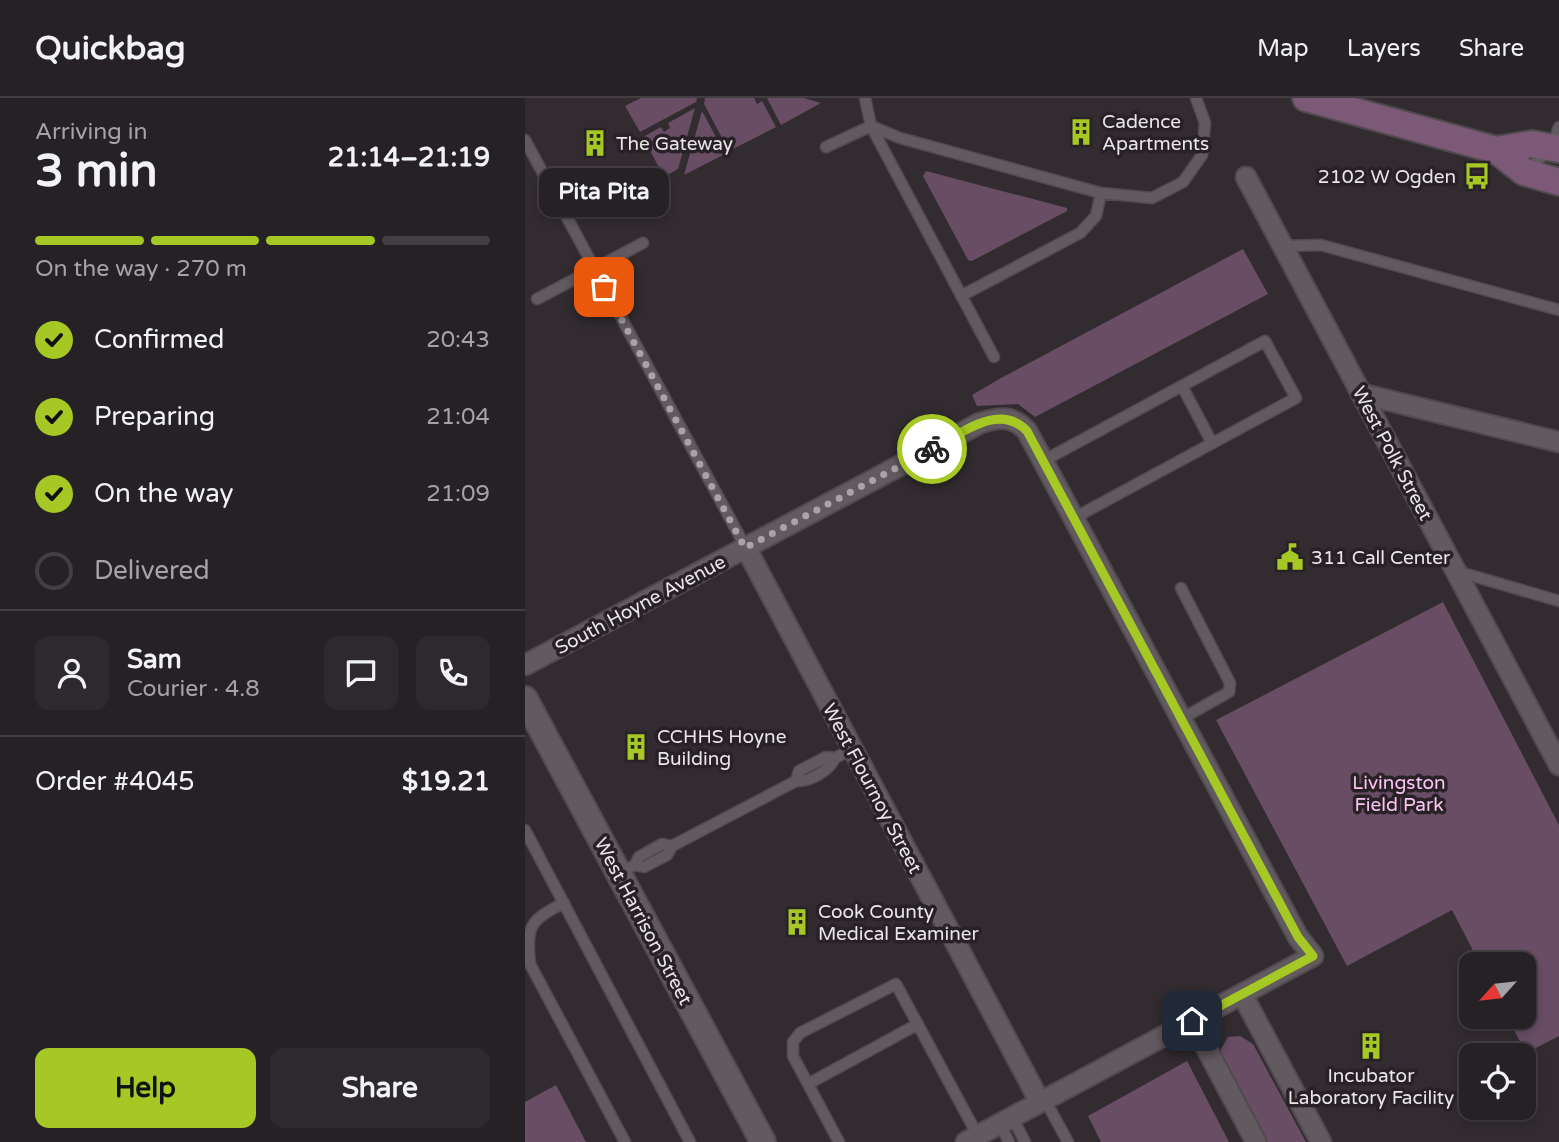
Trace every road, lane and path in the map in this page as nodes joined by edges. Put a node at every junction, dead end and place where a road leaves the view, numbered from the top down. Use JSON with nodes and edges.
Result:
{"nodes":[{"id":1,"x":865,"y":98,"type":"edge"},
{"id":2,"x":1196,"y":98,"type":"edge"},
{"id":3,"x":1306,"y":98,"type":"edge"},
{"id":4,"x":871,"y":126,"type":"junction"},
{"id":5,"x":525,"y":140,"type":"edge"},
{"id":6,"x":1557,"y":141,"type":"edge"},
{"id":7,"x":826,"y":147,"type":"dead end"},
{"id":8,"x":1496,"y":149,"type":"junction"},
{"id":9,"x":1524,"y":173,"type":"junction"},
{"id":10,"x":1246,"y":177,"type":"dead end"},
{"id":11,"x":1559,"y":182,"type":"edge"},
{"id":12,"x":1101,"y":193,"type":"junction"},
{"id":13,"x":643,"y":243,"type":"dead end"},
{"id":14,"x":1283,"y":246,"type":"junction"},
{"id":15,"x":594,"y":269,"type":"junction"},
{"id":16,"x":961,"y":296,"type":"junction"},
{"id":17,"x":537,"y":299,"type":"dead end"},
{"id":18,"x":1559,"y":310,"type":"edge"},
{"id":19,"x":993,"y":357,"type":"dead end"},
{"id":20,"x":1182,"y":386,"type":"junction"},
{"id":21,"x":1362,"y":394,"type":"junction"},
{"id":22,"x":1559,"y":442,"type":"edge"},
{"id":23,"x":1212,"y":443,"type":"junction"},
{"id":24,"x":1043,"y":461,"type":"junction"},
{"id":25,"x":1074,"y":518,"type":"junction"},
{"id":26,"x":745,"y":548,"type":"junction"},
{"id":27,"x":1456,"y":571,"type":"junction"},
{"id":28,"x":1181,"y":588,"type":"dead end"},
{"id":29,"x":1559,"y":601,"type":"edge"},
{"id":30,"x":525,"y":666,"type":"edge"},
{"id":31,"x":525,"y":699,"type":"edge"},
{"id":32,"x":1181,"y":719,"type":"junction"},
{"id":33,"x":844,"y":754,"type":"junction"},
{"id":34,"x":1559,"y":765,"type":"edge"},
{"id":35,"x":525,"y":830,"type":"edge"},
{"id":36,"x":627,"y":869,"type":"junction"},
{"id":37,"x":564,"y":903,"type":"junction"},
{"id":38,"x":1242,"y":994,"type":"junction"},
{"id":39,"x":1192,"y":1021,"type":"junction"},
{"id":40,"x":918,"y":1024,"type":"junction"},
{"id":41,"x":808,"y":1084,"type":"junction"},
{"id":42,"x":1043,"y":1101,"type":"junction"},
{"id":43,"x":1006,"y":1121,"type":"junction"},
{"id":44,"x":837,"y":1137,"type":"edge"},
{"id":45,"x":972,"y":1139,"type":"edge"},
{"id":46,"x":625,"y":1142,"type":"edge"},
{"id":47,"x":690,"y":1142,"type":"edge"},
{"id":48,"x":763,"y":1142,"type":"edge"},
{"id":49,"x":1009,"y":1142,"type":"edge"},
{"id":50,"x":1025,"y":1142,"type":"edge"},
{"id":51,"x":1068,"y":1142,"type":"edge"},
{"id":52,"x":1257,"y":1142,"type":"edge"},
{"id":53,"x":1321,"y":1142,"type":"edge"}],
"edges":[{"from":1,"to":4,"type":"lane"},
{"from":2,"to":12,"type":"lane"},
{"from":3,"to":8,"type":"main road"},
{"from":4,"to":7,"type":"lane"},
{"from":4,"to":12,"type":"lane"},
{"from":4,"to":16,"type":"lane"},
{"from":5,"to":15,"type":"lane"},
{"from":6,"to":8,"type":"main road"},
{"from":6,"to":9,"type":"lane"},
{"from":8,"to":9,"type":"main road"},
{"from":9,"to":11,"type":"main road"},
{"from":10,"to":14,"type":"street","name":"West Polk Street"},
{"from":12,"to":16,"type":"lane"},
{"from":13,"to":15,"type":"lane"},
{"from":14,"to":18,"type":"lane"},
{"from":14,"to":21,"type":"street","name":"West Polk Street"},
{"from":15,"to":17,"type":"lane"},
{"from":15,"to":26,"type":"lane"},
{"from":16,"to":19,"type":"lane"},
{"from":20,"to":23,"type":"lane"},
{"from":20,"to":23,"type":"lane"},
{"from":20,"to":24,"type":"lane"},
{"from":21,"to":22,"type":"street"},
{"from":21,"to":27,"type":"street","name":"West Polk Street"},
{"from":23,"to":25,"type":"lane"},
{"from":24,"to":25,"type":"street"},
{"from":24,"to":26,"type":"street","name":"South Hoyne Avenue"},
{"from":25,"to":32,"type":"street"},
{"from":26,"to":30,"type":"street","name":"South Hoyne Avenue"},
{"from":26,"to":33,"type":"street","name":"West Flournoy Street"},
{"from":27,"to":29,"type":"lane"},
{"from":27,"to":34,"type":"street","name":"West Polk Street"},
{"from":28,"to":32,"type":"lane"},
{"from":31,"to":36,"type":"street","name":"West Harrison Street"},
{"from":32,"to":38,"type":"street"},
{"from":33,"to":36,"type":"lane"},
{"from":33,"to":42,"type":"street","name":"West Flournoy Street"},
{"from":35,"to":37,"type":"lane"},
{"from":36,"to":48,"type":"street","name":"West Harrison Street"},
{"from":37,"to":46,"type":"lane"},
{"from":37,"to":47,"type":"lane"},
{"from":38,"to":39,"type":"street"},
{"from":38,"to":53,"type":"street"},
{"from":39,"to":42,"type":"street"},
{"from":39,"to":52,"type":"street"},
{"from":40,"to":41,"type":"lane"},
{"from":40,"to":41,"type":"lane"},
{"from":40,"to":45,"type":"lane"},
{"from":41,"to":44,"type":"lane"},
{"from":42,"to":43,"type":"street"},
{"from":42,"to":51,"type":"lane"},
{"from":43,"to":45,"type":"street"},
{"from":43,"to":49,"type":"lane"},
{"from":43,"to":50,"type":"lane"}]}
